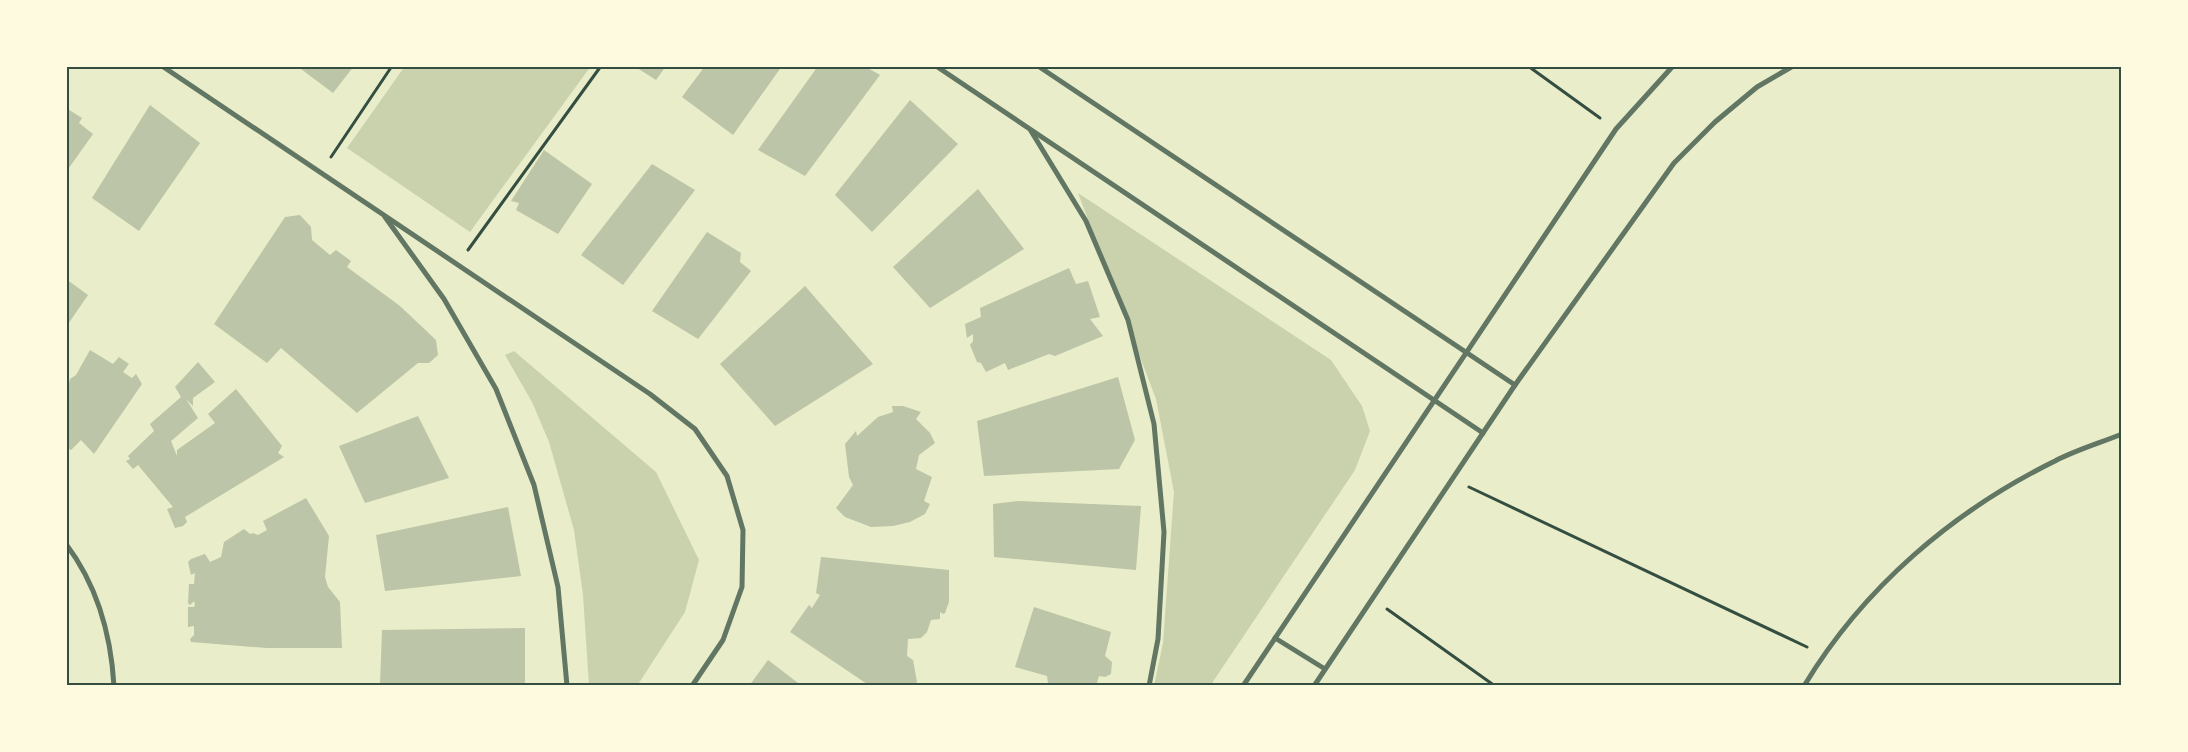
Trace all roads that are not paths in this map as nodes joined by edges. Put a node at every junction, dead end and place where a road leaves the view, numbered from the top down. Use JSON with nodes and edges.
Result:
{"nodes":[{"id":1,"x":162,"y":66,"type":"edge"},
{"id":2,"x":936,"y":66,"type":"edge"},
{"id":3,"x":1038,"y":66,"type":"edge"},
{"id":4,"x":1673,"y":66,"type":"edge"},
{"id":5,"x":1793,"y":66,"type":"edge"},
{"id":6,"x":1030,"y":129,"type":"junction"},
{"id":7,"x":382,"y":214,"type":"junction"},
{"id":8,"x":1467,"y":351,"type":"junction"},
{"id":9,"x":1515,"y":385,"type":"junction"},
{"id":10,"x":1436,"y":399,"type":"junction"},
{"id":11,"x":1483,"y":432,"type":"junction"},
{"id":12,"x":2122,"y":434,"type":"edge"},
{"id":13,"x":66,"y":544,"type":"edge"},
{"id":14,"x":1275,"y":638,"type":"junction"},
{"id":15,"x":1325,"y":669,"type":"junction"},
{"id":16,"x":114,"y":686,"type":"edge"},
{"id":17,"x":567,"y":686,"type":"edge"},
{"id":18,"x":692,"y":686,"type":"edge"},
{"id":19,"x":1149,"y":686,"type":"edge"},
{"id":20,"x":1243,"y":686,"type":"edge"},
{"id":21,"x":1314,"y":686,"type":"edge"},
{"id":22,"x":1804,"y":686,"type":"edge"}],
"edges":[{"from":1,"to":7,"type":"street"},
{"from":2,"to":6,"type":"street"},
{"from":3,"to":8,"type":"street"},
{"from":4,"to":8,"type":"street"},
{"from":5,"to":9,"type":"street"},
{"from":6,"to":10,"type":"street"},
{"from":6,"to":19,"type":"street"},
{"from":7,"to":17,"type":"street"},
{"from":7,"to":18,"type":"street"},
{"from":8,"to":9,"type":"street"},
{"from":8,"to":10,"type":"street"},
{"from":9,"to":11,"type":"street"},
{"from":10,"to":11,"type":"street"},
{"from":10,"to":14,"type":"street"},
{"from":11,"to":15,"type":"street"},
{"from":12,"to":22,"type":"street"},
{"from":13,"to":16,"type":"street"},
{"from":14,"to":15,"type":"street"},
{"from":14,"to":20,"type":"street"},
{"from":15,"to":21,"type":"street"}]}
